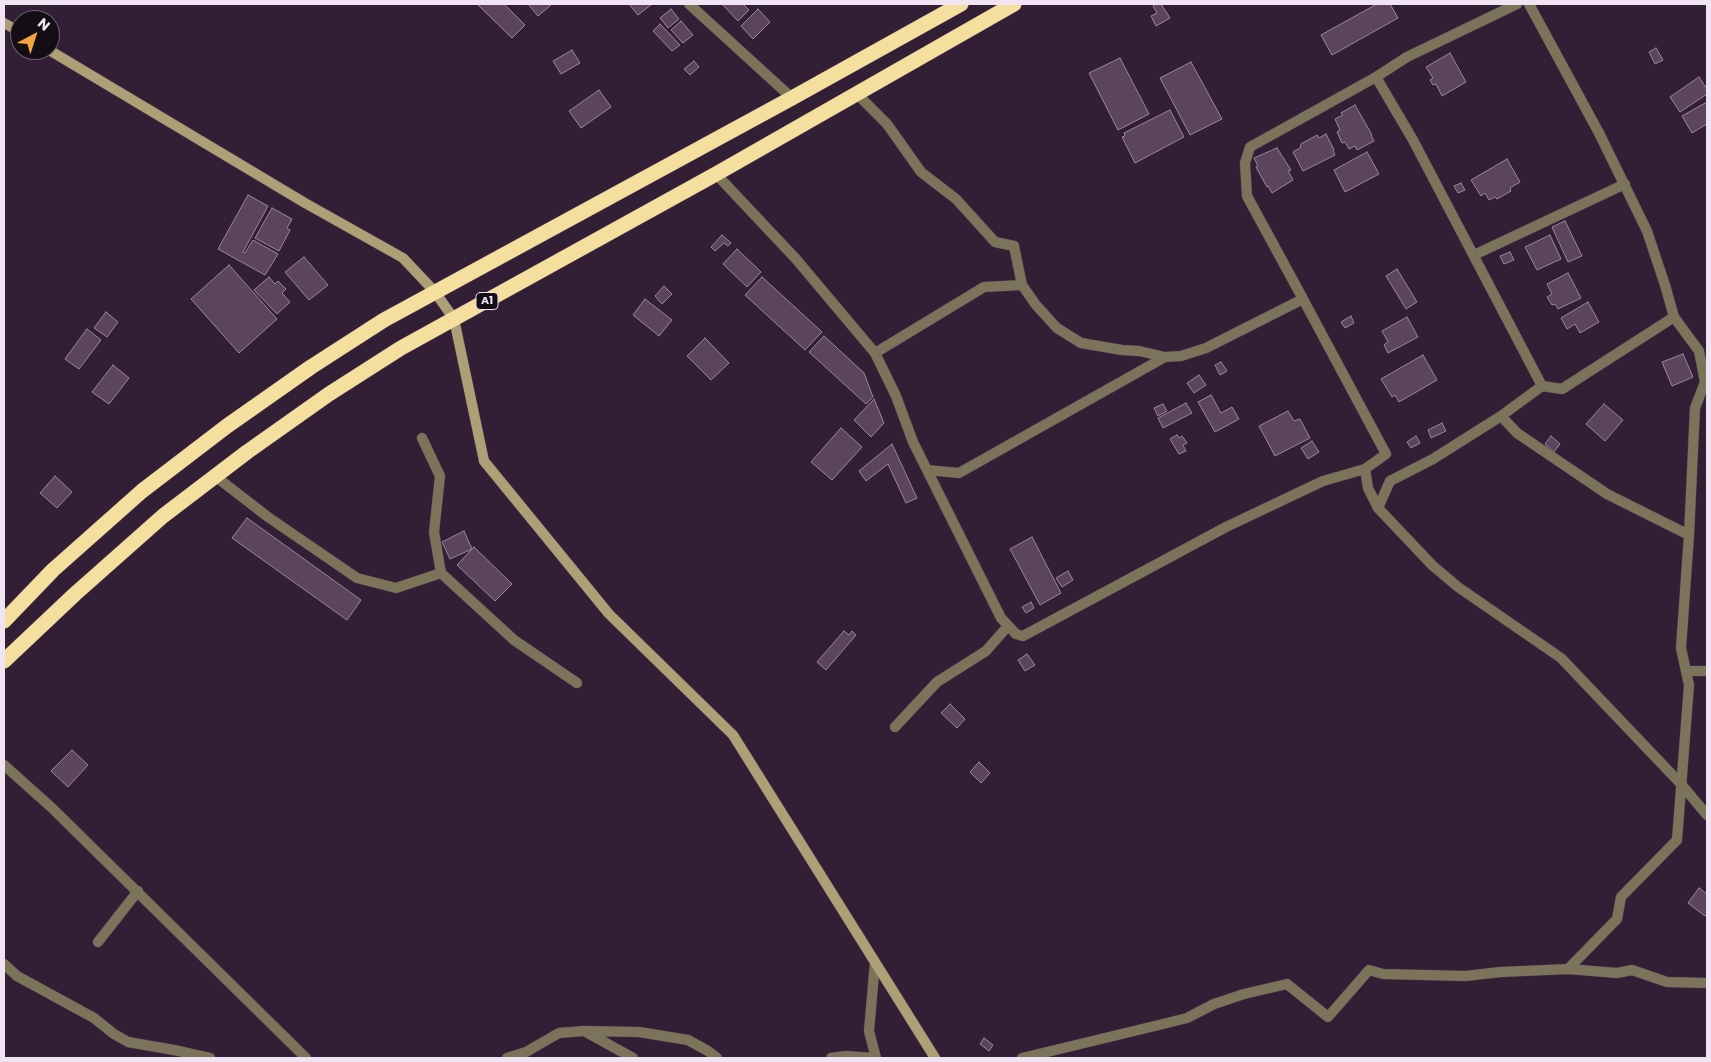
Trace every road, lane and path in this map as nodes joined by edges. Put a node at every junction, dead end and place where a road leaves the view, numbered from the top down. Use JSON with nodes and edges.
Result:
{"nodes":[{"id":1,"x":689,"y":4,"type":"edge"},
{"id":2,"x":961,"y":4,"type":"edge"},
{"id":3,"x":1014,"y":4,"type":"edge"},
{"id":4,"x":1518,"y":4,"type":"edge"},
{"id":5,"x":1529,"y":4,"type":"edge"},
{"id":6,"x":60,"y":57,"type":"edge"},
{"id":7,"x":1376,"y":77,"type":"junction"},
{"id":8,"x":856,"y":92,"type":"junction"},
{"id":9,"x":792,"y":98,"type":"junction"},
{"id":10,"x":716,"y":174,"type":"junction"},
{"id":11,"x":1624,"y":184,"type":"junction"},
{"id":12,"x":1474,"y":255,"type":"junction"},
{"id":13,"x":1022,"y":285,"type":"junction"},
{"id":14,"x":434,"y":292,"type":"junction"},
{"id":15,"x":1303,"y":298,"type":"junction"},
{"id":16,"x":1674,"y":317,"type":"junction"},
{"id":17,"x":454,"y":319,"type":"junction"},
{"id":18,"x":875,"y":353,"type":"junction"},
{"id":19,"x":1164,"y":357,"type":"junction"},
{"id":20,"x":1542,"y":386,"type":"junction"},
{"id":21,"x":1501,"y":416,"type":"junction"},
{"id":22,"x":422,"y":438,"type":"dead end"},
{"id":23,"x":1365,"y":469,"type":"junction"},
{"id":24,"x":927,"y":470,"type":"junction"},
{"id":25,"x":215,"y":476,"type":"junction"},
{"id":26,"x":1378,"y":508,"type":"junction"},
{"id":27,"x":1689,"y":535,"type":"junction"},
{"id":28,"x":441,"y":573,"type":"junction"},
{"id":29,"x":4,"y":621,"type":"edge"},
{"id":30,"x":1007,"y":626,"type":"junction"},
{"id":31,"x":4,"y":662,"type":"edge"},
{"id":32,"x":1686,"y":670,"type":"junction"},
{"id":33,"x":1707,"y":672,"type":"edge"},
{"id":34,"x":577,"y":683,"type":"dead end"},
{"id":35,"x":896,"y":728,"type":"dead end"},
{"id":36,"x":4,"y":765,"type":"edge"},
{"id":37,"x":1681,"y":784,"type":"junction"},
{"id":38,"x":1707,"y":815,"type":"edge"},
{"id":39,"x":138,"y":892,"type":"junction"},
{"id":40,"x":98,"y":942,"type":"dead end"},
{"id":41,"x":875,"y":962,"type":"junction"},
{"id":42,"x":4,"y":964,"type":"edge"},
{"id":43,"x":1568,"y":969,"type":"junction"},
{"id":44,"x":1707,"y":983,"type":"edge"},
{"id":45,"x":584,"y":1031,"type":"junction"},
{"id":46,"x":210,"y":1058,"type":"edge"},
{"id":47,"x":306,"y":1058,"type":"edge"},
{"id":48,"x":507,"y":1058,"type":"edge"},
{"id":49,"x":633,"y":1058,"type":"edge"},
{"id":50,"x":717,"y":1058,"type":"edge"},
{"id":51,"x":831,"y":1058,"type":"edge"},
{"id":52,"x":875,"y":1058,"type":"edge"},
{"id":53,"x":935,"y":1058,"type":"edge"},
{"id":54,"x":1022,"y":1058,"type":"edge"}],
"edges":[{"from":1,"to":9,"type":"street"},
{"from":2,"to":9,"type":"highway"},
{"from":3,"to":8,"type":"highway","number":"A1"},
{"from":4,"to":7,"type":"street"},
{"from":5,"to":11,"type":"street"},
{"from":6,"to":14,"type":"main road"},
{"from":7,"to":12,"type":"street"},
{"from":7,"to":15,"type":"street"},
{"from":8,"to":10,"type":"highway","number":"A1"},
{"from":8,"to":13,"type":"street"},
{"from":9,"to":14,"type":"highway"},
{"from":10,"to":17,"type":"highway","number":"A1"},
{"from":10,"to":18,"type":"street"},
{"from":11,"to":12,"type":"street"},
{"from":11,"to":16,"type":"street"},
{"from":12,"to":20,"type":"street"},
{"from":13,"to":18,"type":"street"},
{"from":13,"to":19,"type":"street"},
{"from":14,"to":17,"type":"main road"},
{"from":14,"to":29,"type":"highway"},
{"from":15,"to":19,"type":"street"},
{"from":15,"to":23,"type":"street"},
{"from":16,"to":20,"type":"street"},
{"from":16,"to":27,"type":"street"},
{"from":17,"to":25,"type":"highway","number":"A1"},
{"from":17,"to":41,"type":"main road"},
{"from":18,"to":24,"type":"street"},
{"from":19,"to":24,"type":"street"},
{"from":20,"to":21,"type":"street"},
{"from":21,"to":26,"type":"street"},
{"from":21,"to":27,"type":"street"},
{"from":22,"to":28,"type":"street"},
{"from":23,"to":26,"type":"street"},
{"from":23,"to":30,"type":"street"},
{"from":24,"to":30,"type":"street"},
{"from":25,"to":28,"type":"street"},
{"from":25,"to":31,"type":"highway","number":"A1"},
{"from":26,"to":37,"type":"street"},
{"from":27,"to":32,"type":"street"},
{"from":28,"to":34,"type":"street"},
{"from":30,"to":35,"type":"street"},
{"from":32,"to":33,"type":"street"},
{"from":32,"to":37,"type":"street"},
{"from":36,"to":39,"type":"street"},
{"from":37,"to":38,"type":"street"},
{"from":37,"to":43,"type":"street"},
{"from":39,"to":40,"type":"street"},
{"from":39,"to":47,"type":"street"},
{"from":41,"to":52,"type":"street"},
{"from":41,"to":53,"type":"main road"},
{"from":42,"to":46,"type":"street"},
{"from":43,"to":44,"type":"street"},
{"from":43,"to":54,"type":"street"},
{"from":45,"to":48,"type":"street"},
{"from":45,"to":49,"type":"street"},
{"from":45,"to":50,"type":"street"},
{"from":51,"to":52,"type":"street"}]}
